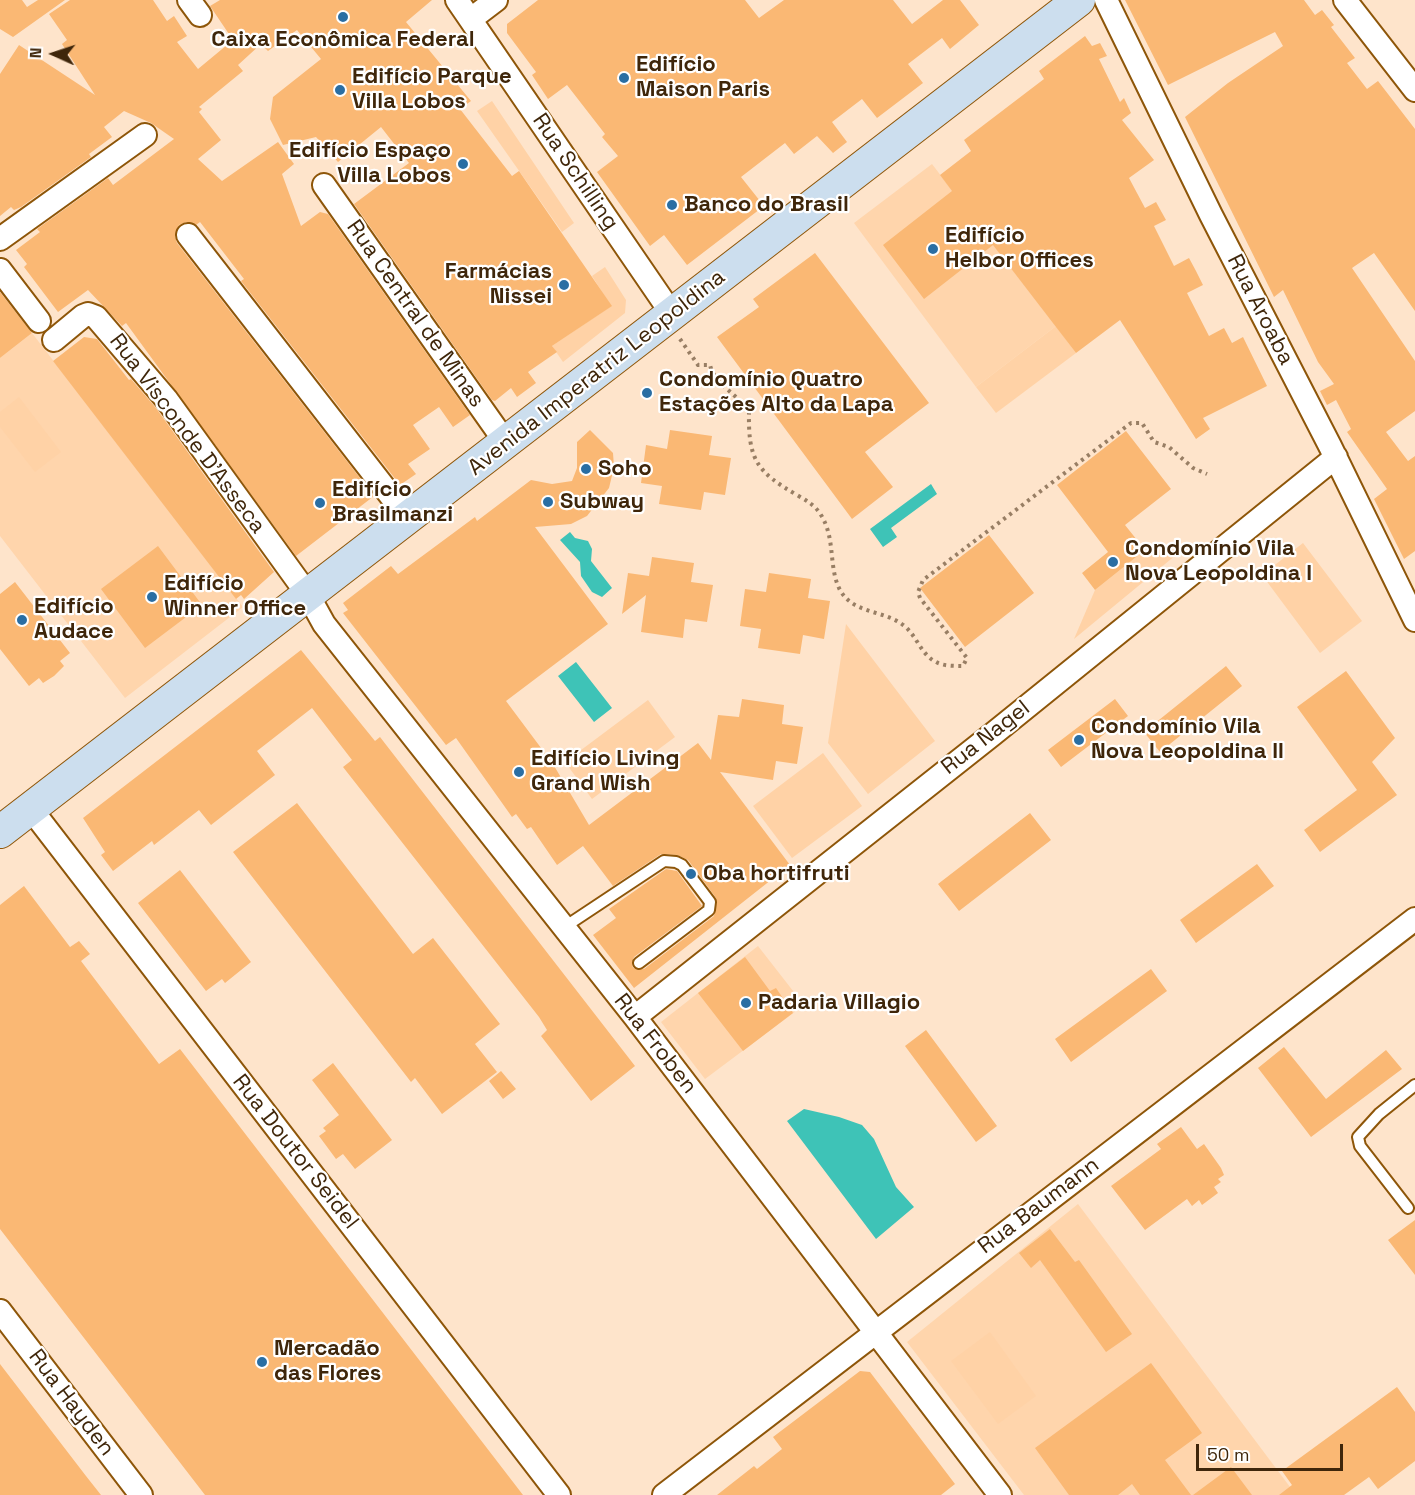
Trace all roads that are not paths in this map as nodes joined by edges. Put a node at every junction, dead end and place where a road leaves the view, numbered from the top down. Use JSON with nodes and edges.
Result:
{"nodes":[{"id":1,"x":458,"y":0,"type":"edge"},
{"id":2,"x":496,"y":0,"type":"edge"},
{"id":3,"x":1079,"y":0,"type":"edge"},
{"id":4,"x":1106,"y":0,"type":"edge"},
{"id":5,"x":1345,"y":0,"type":"edge"},
{"id":6,"x":471,"y":19,"type":"junction"},
{"id":7,"x":1415,"y":90,"type":"edge"},
{"id":8,"x":145,"y":135,"type":"dead end"},
{"id":9,"x":324,"y":185,"type":"dead end"},
{"id":10,"x":188,"y":235,"type":"dead end"},
{"id":11,"x":0,"y":239,"type":"edge"},
{"id":12,"x":0,"y":270,"type":"edge"},
{"id":13,"x":39,"y":321,"type":"dead end"},
{"id":14,"x":676,"y":327,"type":"junction"},
{"id":15,"x":54,"y":340,"type":"dead end"},
{"id":16,"x":506,"y":443,"type":"junction"},
{"id":17,"x":1336,"y":457,"type":"junction"},
{"id":18,"x":408,"y":518,"type":"junction"},
{"id":19,"x":308,"y":595,"type":"junction"},
{"id":20,"x":1415,"y":620,"type":"edge"},
{"id":21,"x":31,"y":809,"type":"junction"},
{"id":22,"x":0,"y":832,"type":"edge"},
{"id":23,"x":1415,"y":919,"type":"edge"},
{"id":24,"x":563,"y":928,"type":"junction"},
{"id":25,"x":639,"y":963,"type":"dead end"},
{"id":26,"x":635,"y":1017,"type":"junction"},
{"id":27,"x":1415,"y":1085,"type":"edge"},
{"id":28,"x":1408,"y":1208,"type":"dead end"},
{"id":29,"x":0,"y":1311,"type":"edge"},
{"id":30,"x":875,"y":1332,"type":"junction"},
{"id":31,"x":141,"y":1495,"type":"edge"},
{"id":32,"x":559,"y":1495,"type":"edge"},
{"id":33,"x":664,"y":1495,"type":"edge"},
{"id":34,"x":1000,"y":1495,"type":"edge"}],
"edges":[{"from":1,"to":6,"type":"street","name":"Rua Schilling"},
{"from":2,"to":6,"type":"street"},
{"from":3,"to":14,"type":"main road","name":"Avenida Imperatriz Leopoldina"},
{"from":4,"to":17,"type":"street","name":"Rua Aroaba"},
{"from":5,"to":7,"type":"street"},
{"from":6,"to":14,"type":"street","name":"Rua Schilling"},
{"from":8,"to":11,"type":"street"},
{"from":9,"to":16,"type":"street","name":"Rua Central de Minas"},
{"from":10,"to":18,"type":"street"},
{"from":12,"to":13,"type":"street"},
{"from":14,"to":16,"type":"main road","name":"Avenida Imperatriz Leopoldina"},
{"from":15,"to":19,"type":"street","name":"Rua Visconde D'Asseca"},
{"from":16,"to":18,"type":"main road","name":"Avenida Imperatriz Leopoldina"},
{"from":17,"to":20,"type":"street","name":"Rua Aroaba"},
{"from":17,"to":26,"type":"street","name":"Rua Nagel"},
{"from":18,"to":19,"type":"main road","name":"Avenida Imperatriz Leopoldina"},
{"from":19,"to":21,"type":"main road","name":"Avenida Imperatriz Leopoldina"},
{"from":19,"to":24,"type":"street","name":"Rua Froben"},
{"from":21,"to":22,"type":"main road","name":"Avenida Imperatriz Leopoldina"},
{"from":21,"to":32,"type":"street","name":"Rua Doutor Seidel"},
{"from":23,"to":30,"type":"street","name":"Rua Baumann"},
{"from":24,"to":25,"type":"lane"},
{"from":24,"to":26,"type":"street","name":"Rua Froben"},
{"from":26,"to":30,"type":"street","name":"Rua Froben"},
{"from":27,"to":28,"type":"lane"},
{"from":29,"to":31,"type":"street","name":"Rua Hayden"},
{"from":30,"to":33,"type":"street","name":"Rua Baumann"},
{"from":30,"to":34,"type":"street","name":"Rua Froben"}]}
